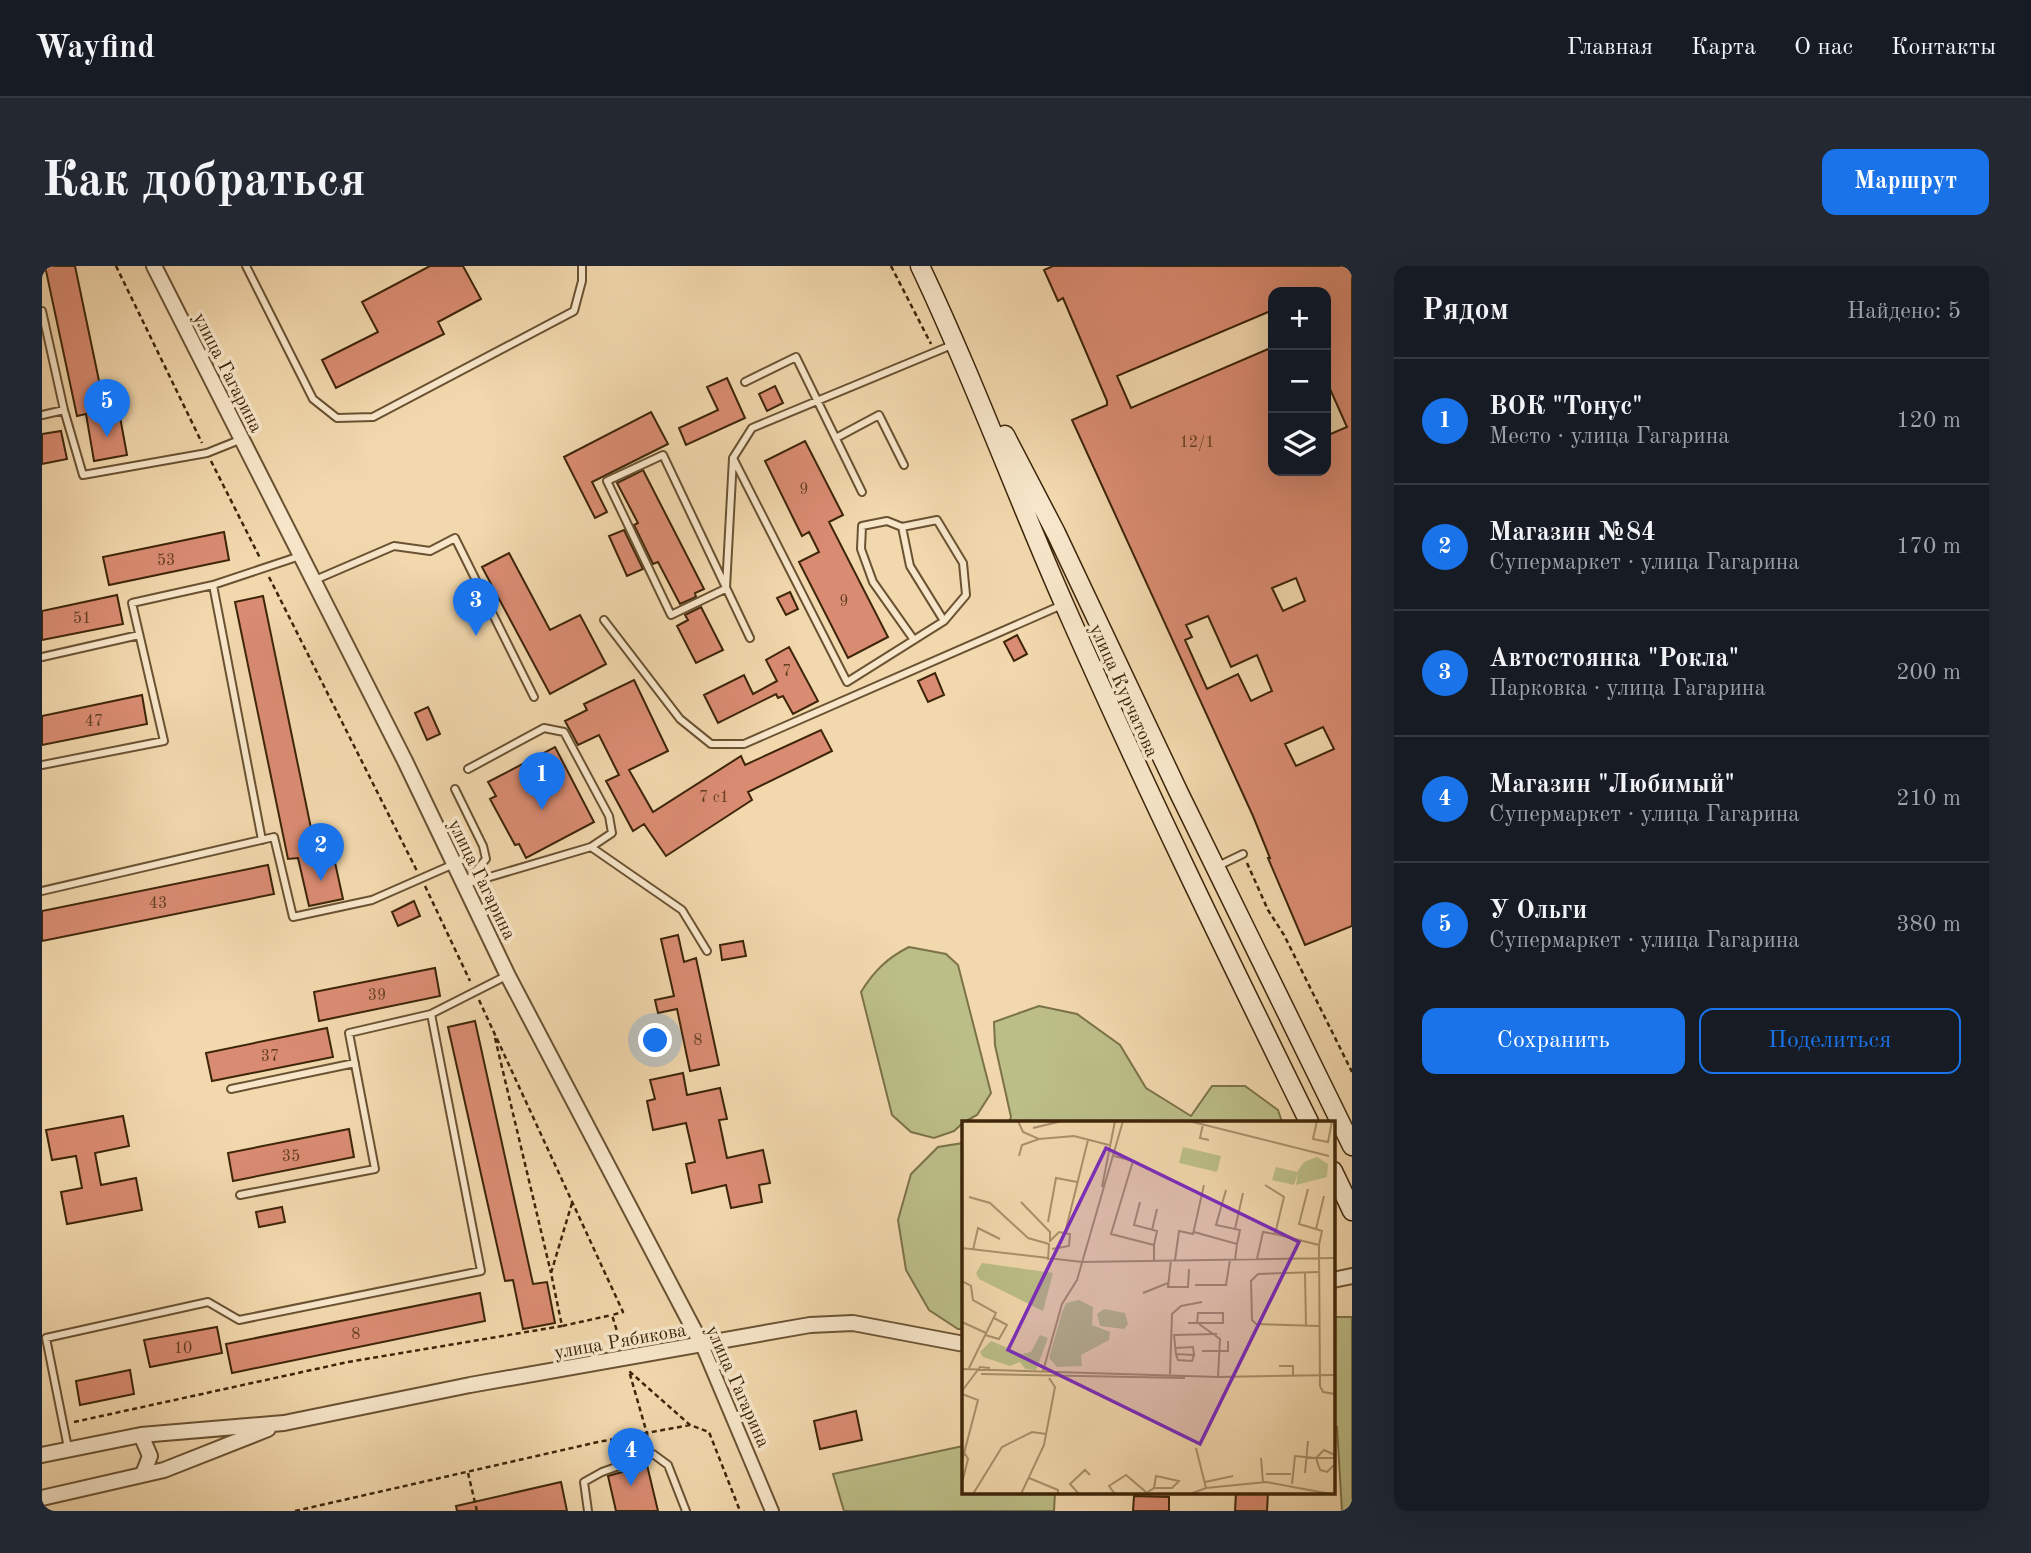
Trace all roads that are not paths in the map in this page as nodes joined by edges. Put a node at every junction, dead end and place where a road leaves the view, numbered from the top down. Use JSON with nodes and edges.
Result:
{"nodes":[{"id":1,"x":154,"y":266,"type":"edge"},
{"id":2,"x":246,"y":266,"type":"edge"},
{"id":3,"x":582,"y":266,"type":"edge"},
{"id":4,"x":920,"y":266,"type":"edge"},
{"id":5,"x":42,"y":311,"type":"edge"},
{"id":6,"x":957,"y":342,"type":"junction"},
{"id":7,"x":745,"y":382,"type":"dead end"},
{"id":8,"x":818,"y":400,"type":"junction"},
{"id":9,"x":64,"y":410,"type":"junction"},
{"id":10,"x":42,"y":415,"type":"edge"},
{"id":11,"x":836,"y":438,"type":"junction"},
{"id":12,"x":242,"y":439,"type":"junction"},
{"id":13,"x":733,"y":458,"type":"junction"},
{"id":14,"x":904,"y":465,"type":"dead end"},
{"id":15,"x":862,"y":492,"type":"dead end"},
{"id":16,"x":902,"y":527,"type":"junction"},
{"id":17,"x":301,"y":556,"type":"junction"},
{"id":18,"x":313,"y":581,"type":"junction"},
{"id":19,"x":213,"y":585,"type":"junction"},
{"id":20,"x":725,"y":589,"type":"junction"},
{"id":21,"x":1064,"y":604,"type":"junction"},
{"id":22,"x":604,"y":620,"type":"dead end"},
{"id":23,"x":944,"y":621,"type":"junction"},
{"id":24,"x":139,"y":635,"type":"junction"},
{"id":25,"x":750,"y":638,"type":"dead end"},
{"id":26,"x":914,"y":640,"type":"junction"},
{"id":27,"x":42,"y":657,"type":"edge"},
{"id":28,"x":534,"y":697,"type":"dead end"},
{"id":29,"x":42,"y":765,"type":"edge"},
{"id":30,"x":468,"y":769,"type":"dead end"},
{"id":31,"x":455,"y":789,"type":"dead end"},
{"id":32,"x":1178,"y":791,"type":"junction"},
{"id":33,"x":1153,"y":803,"type":"junction"},
{"id":34,"x":262,"y":840,"type":"junction"},
{"id":35,"x":591,"y":847,"type":"junction"},
{"id":36,"x":1243,"y":854,"type":"road end"},
{"id":37,"x":454,"y":864,"type":"junction"},
{"id":38,"x":1216,"y":867,"type":"junction"},
{"id":39,"x":464,"y":885,"type":"junction"},
{"id":40,"x":42,"y":891,"type":"edge"},
{"id":41,"x":706,"y":951,"type":"dead end"},
{"id":42,"x":508,"y":975,"type":"junction"},
{"id":43,"x":431,"y":1014,"type":"junction"},
{"id":44,"x":355,"y":1063,"type":"junction"},
{"id":45,"x":231,"y":1089,"type":"dead end"},
{"id":46,"x":1309,"y":1121,"type":"edge"},
{"id":47,"x":1351,"y":1144,"type":"edge"},
{"id":48,"x":1335,"y":1175,"type":"edge"},
{"id":49,"x":240,"y":1195,"type":"dead end"},
{"id":50,"x":1352,"y":1210,"type":"edge"},
{"id":51,"x":962,"y":1344,"type":"edge"},
{"id":52,"x":702,"y":1345,"type":"junction"},
{"id":53,"x":284,"y":1423,"type":"junction"},
{"id":54,"x":141,"y":1434,"type":"junction"},
{"id":55,"x":68,"y":1450,"type":"junction"},
{"id":56,"x":42,"y":1455,"type":"edge"},
{"id":57,"x":143,"y":1474,"type":"junction"},
{"id":58,"x":42,"y":1498,"type":"edge"},
{"id":59,"x":588,"y":1511,"type":"edge"},
{"id":60,"x":686,"y":1511,"type":"edge"},
{"id":61,"x":772,"y":1511,"type":"edge"}],
"edges":[{"from":1,"to":12,"type":"street","name":"улица Гагарина"},
{"from":2,"to":3,"type":"lane"},
{"from":4,"to":6,"type":"main road","name":"улица Курчатова"},
{"from":5,"to":9,"type":"lane"},
{"from":6,"to":8,"type":"lane"},
{"from":6,"to":21,"type":"main road","name":"улица Курчатова"},
{"from":6,"to":32,"type":"main road"},
{"from":7,"to":8,"type":"lane"},
{"from":8,"to":11,"type":"lane"},
{"from":8,"to":13,"type":"lane"},
{"from":9,"to":10,"type":"lane"},
{"from":9,"to":12,"type":"lane"},
{"from":11,"to":14,"type":"lane"},
{"from":11,"to":15,"type":"lane"},
{"from":12,"to":17,"type":"street","name":"улица Гагарина"},
{"from":13,"to":20,"type":"lane"},
{"from":13,"to":26,"type":"lane"},
{"from":16,"to":23,"type":"lane"},
{"from":16,"to":23,"type":"lane"},
{"from":16,"to":26,"type":"lane"},
{"from":17,"to":18,"type":"street","name":"улица Гагарина"},
{"from":17,"to":19,"type":"lane"},
{"from":18,"to":28,"type":"lane"},
{"from":18,"to":37,"type":"street","name":"улица Гагарина"},
{"from":19,"to":24,"type":"lane"},
{"from":19,"to":34,"type":"lane"},
{"from":20,"to":20,"type":"lane"},
{"from":20,"to":25,"type":"lane"},
{"from":21,"to":22,"type":"lane"},
{"from":21,"to":33,"type":"main road","name":"улица Курчатова"},
{"from":23,"to":26,"type":"lane"},
{"from":24,"to":27,"type":"lane"},
{"from":24,"to":29,"type":"lane"},
{"from":30,"to":35,"type":"lane"},
{"from":31,"to":39,"type":"lane"},
{"from":32,"to":33,"type":"main road"},
{"from":32,"to":38,"type":"main road"},
{"from":33,"to":46,"type":"main road","name":"улица Курчатова"},
{"from":34,"to":37,"type":"lane"},
{"from":34,"to":40,"type":"lane"},
{"from":35,"to":39,"type":"lane"},
{"from":35,"to":41,"type":"lane"},
{"from":36,"to":38,"type":"lane"},
{"from":37,"to":39,"type":"street","name":"улица Гагарина"},
{"from":38,"to":47,"type":"main road"},
{"from":39,"to":42,"type":"street","name":"улица Гагарина"},
{"from":42,"to":43,"type":"lane"},
{"from":42,"to":52,"type":"street","name":"улица Гагарина"},
{"from":43,"to":44,"type":"lane"},
{"from":43,"to":55,"type":"lane"},
{"from":44,"to":45,"type":"lane"},
{"from":44,"to":49,"type":"lane"},
{"from":48,"to":50,"type":"main road"},
{"from":51,"to":52,"type":"street","name":"улица Рябикова"},
{"from":52,"to":53,"type":"street","name":"улица Рябикова"},
{"from":52,"to":61,"type":"street","name":"улица Гагарина"},
{"from":53,"to":54,"type":"street","name":"улица Рябикова"},
{"from":53,"to":57,"type":"street","name":"улица Рябикова"},
{"from":54,"to":55,"type":"street","name":"улица Рябикова"},
{"from":54,"to":57,"type":"street"},
{"from":55,"to":56,"type":"street","name":"улица Рябикова"},
{"from":57,"to":58,"type":"street","name":"улица Рябикова"},
{"from":59,"to":60,"type":"lane"}]}
